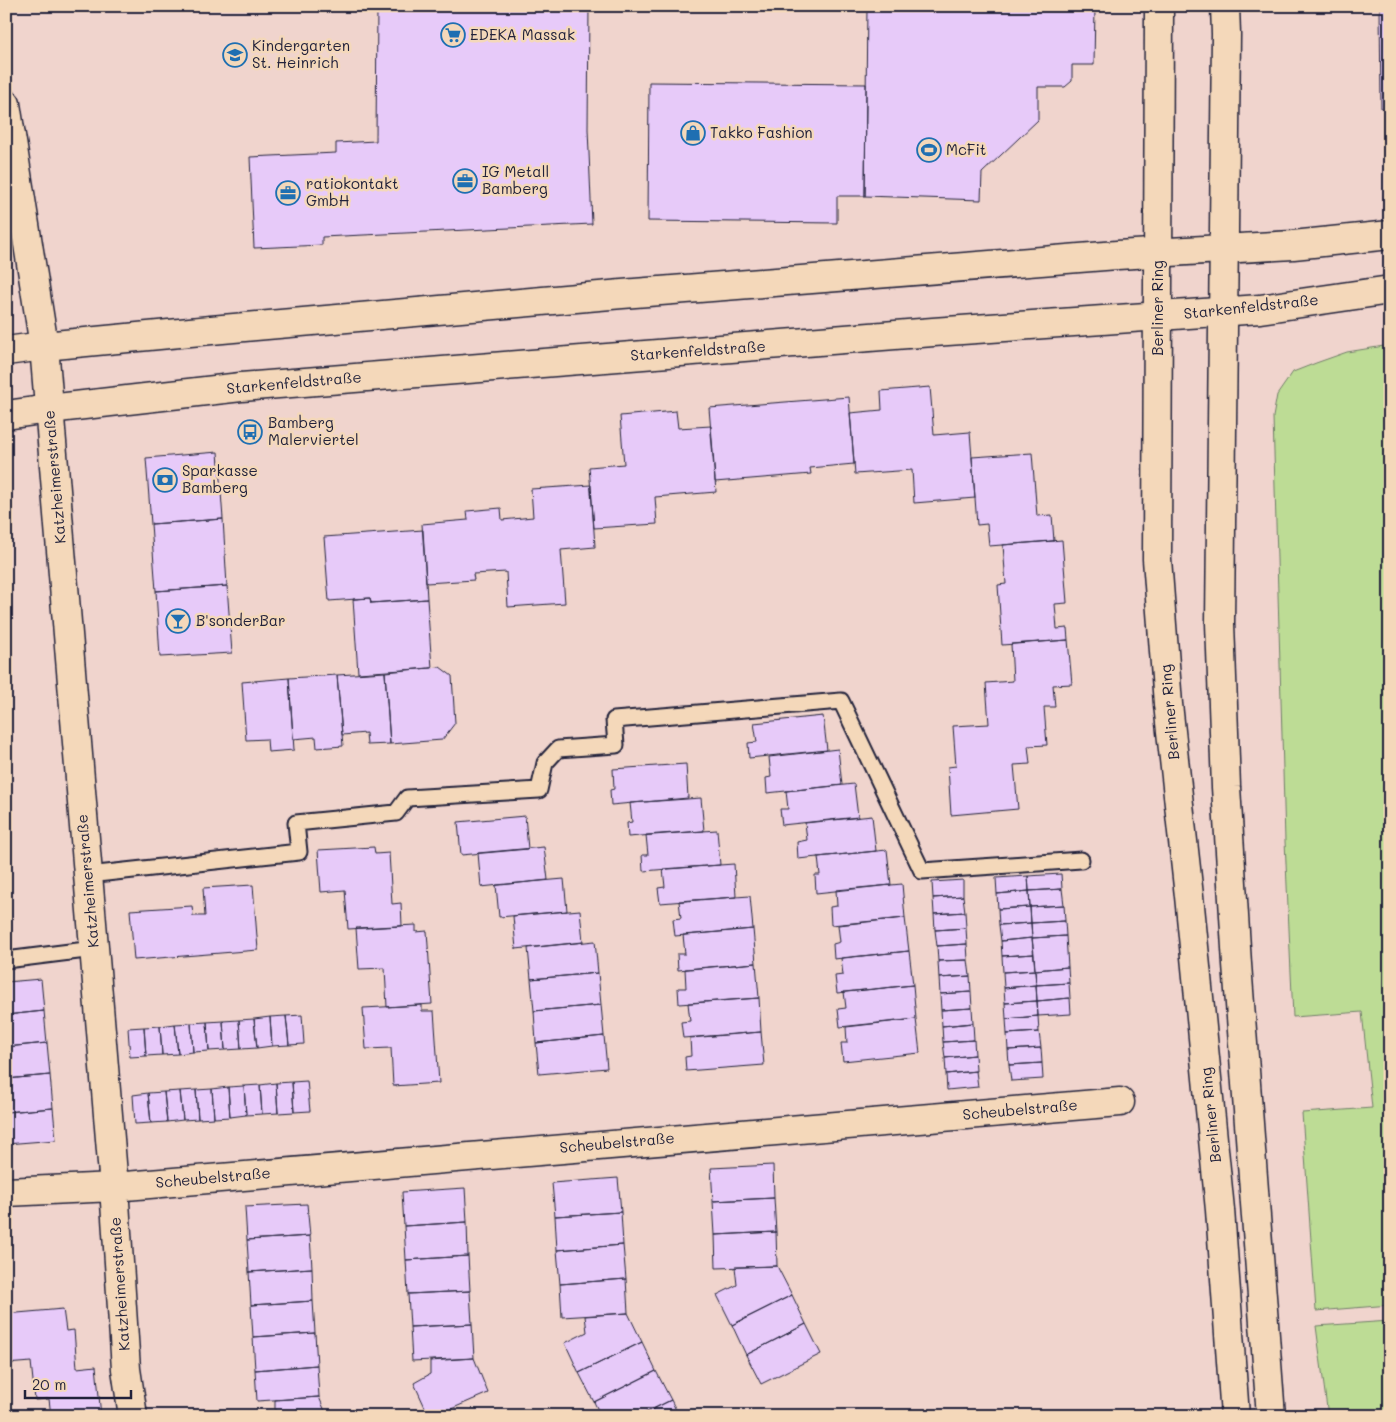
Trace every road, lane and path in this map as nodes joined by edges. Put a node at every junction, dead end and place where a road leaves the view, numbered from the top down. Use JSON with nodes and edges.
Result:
{"nodes":[{"id":1,"x":1159,"y":6,"type":"edge"},
{"id":2,"x":1225,"y":6,"type":"edge"},
{"id":3,"x":6,"y":104,"type":"edge"},
{"id":4,"x":1390,"y":235,"type":"edge"},
{"id":5,"x":1223,"y":248,"type":"junction"},
{"id":6,"x":1158,"y":252,"type":"junction"},
{"id":7,"x":1390,"y":290,"type":"edge"},
{"id":8,"x":1222,"y":310,"type":"junction"},
{"id":9,"x":1158,"y":315,"type":"junction"},
{"id":10,"x":44,"y":346,"type":"junction"},
{"id":11,"x":6,"y":351,"type":"edge"},
{"id":12,"x":49,"y":409,"type":"junction"},
{"id":13,"x":6,"y":415,"type":"edge"},
{"id":14,"x":1081,"y":860,"type":"dead end"},
{"id":15,"x":88,"y":875,"type":"junction"},
{"id":16,"x":94,"y":949,"type":"junction"},
{"id":17,"x":6,"y":960,"type":"edge"},
{"id":18,"x":1120,"y":1102,"type":"dead end"},
{"id":19,"x":114,"y":1187,"type":"junction"},
{"id":20,"x":6,"y":1192,"type":"edge"},
{"id":21,"x":133,"y":1416,"type":"edge"},
{"id":22,"x":1235,"y":1416,"type":"edge"},
{"id":23,"x":1271,"y":1416,"type":"edge"}],
"edges":[{"from":1,"to":6,"type":"street","name":"Berliner Ring"},
{"from":2,"to":5,"type":"street"},
{"from":3,"to":10,"type":"street","name":"Katzheimerstraße"},
{"from":4,"to":5,"type":"street"},
{"from":5,"to":6,"type":"street"},
{"from":5,"to":8,"type":"street"},
{"from":6,"to":9,"type":"street","name":"Berliner Ring"},
{"from":6,"to":10,"type":"street"},
{"from":7,"to":8,"type":"street","name":"Starkenfeldstraße"},
{"from":8,"to":9,"type":"street","name":"Starkenfeldstraße"},
{"from":8,"to":23,"type":"street"},
{"from":9,"to":12,"type":"street","name":"Starkenfeldstraße"},
{"from":9,"to":22,"type":"street","name":"Berliner Ring"},
{"from":10,"to":11,"type":"street"},
{"from":10,"to":12,"type":"street","name":"Katzheimerstraße"},
{"from":12,"to":13,"type":"street","name":"Starkenfeldstraße"},
{"from":12,"to":15,"type":"street","name":"Katzheimerstraße"},
{"from":14,"to":15,"type":"lane"},
{"from":15,"to":16,"type":"street","name":"Katzheimerstraße"},
{"from":16,"to":17,"type":"lane"},
{"from":16,"to":19,"type":"street","name":"Katzheimerstraße"},
{"from":18,"to":19,"type":"street","name":"Scheubelstraße"},
{"from":19,"to":20,"type":"street","name":"Scheubelstraße"},
{"from":19,"to":21,"type":"street","name":"Katzheimerstraße"}]}
